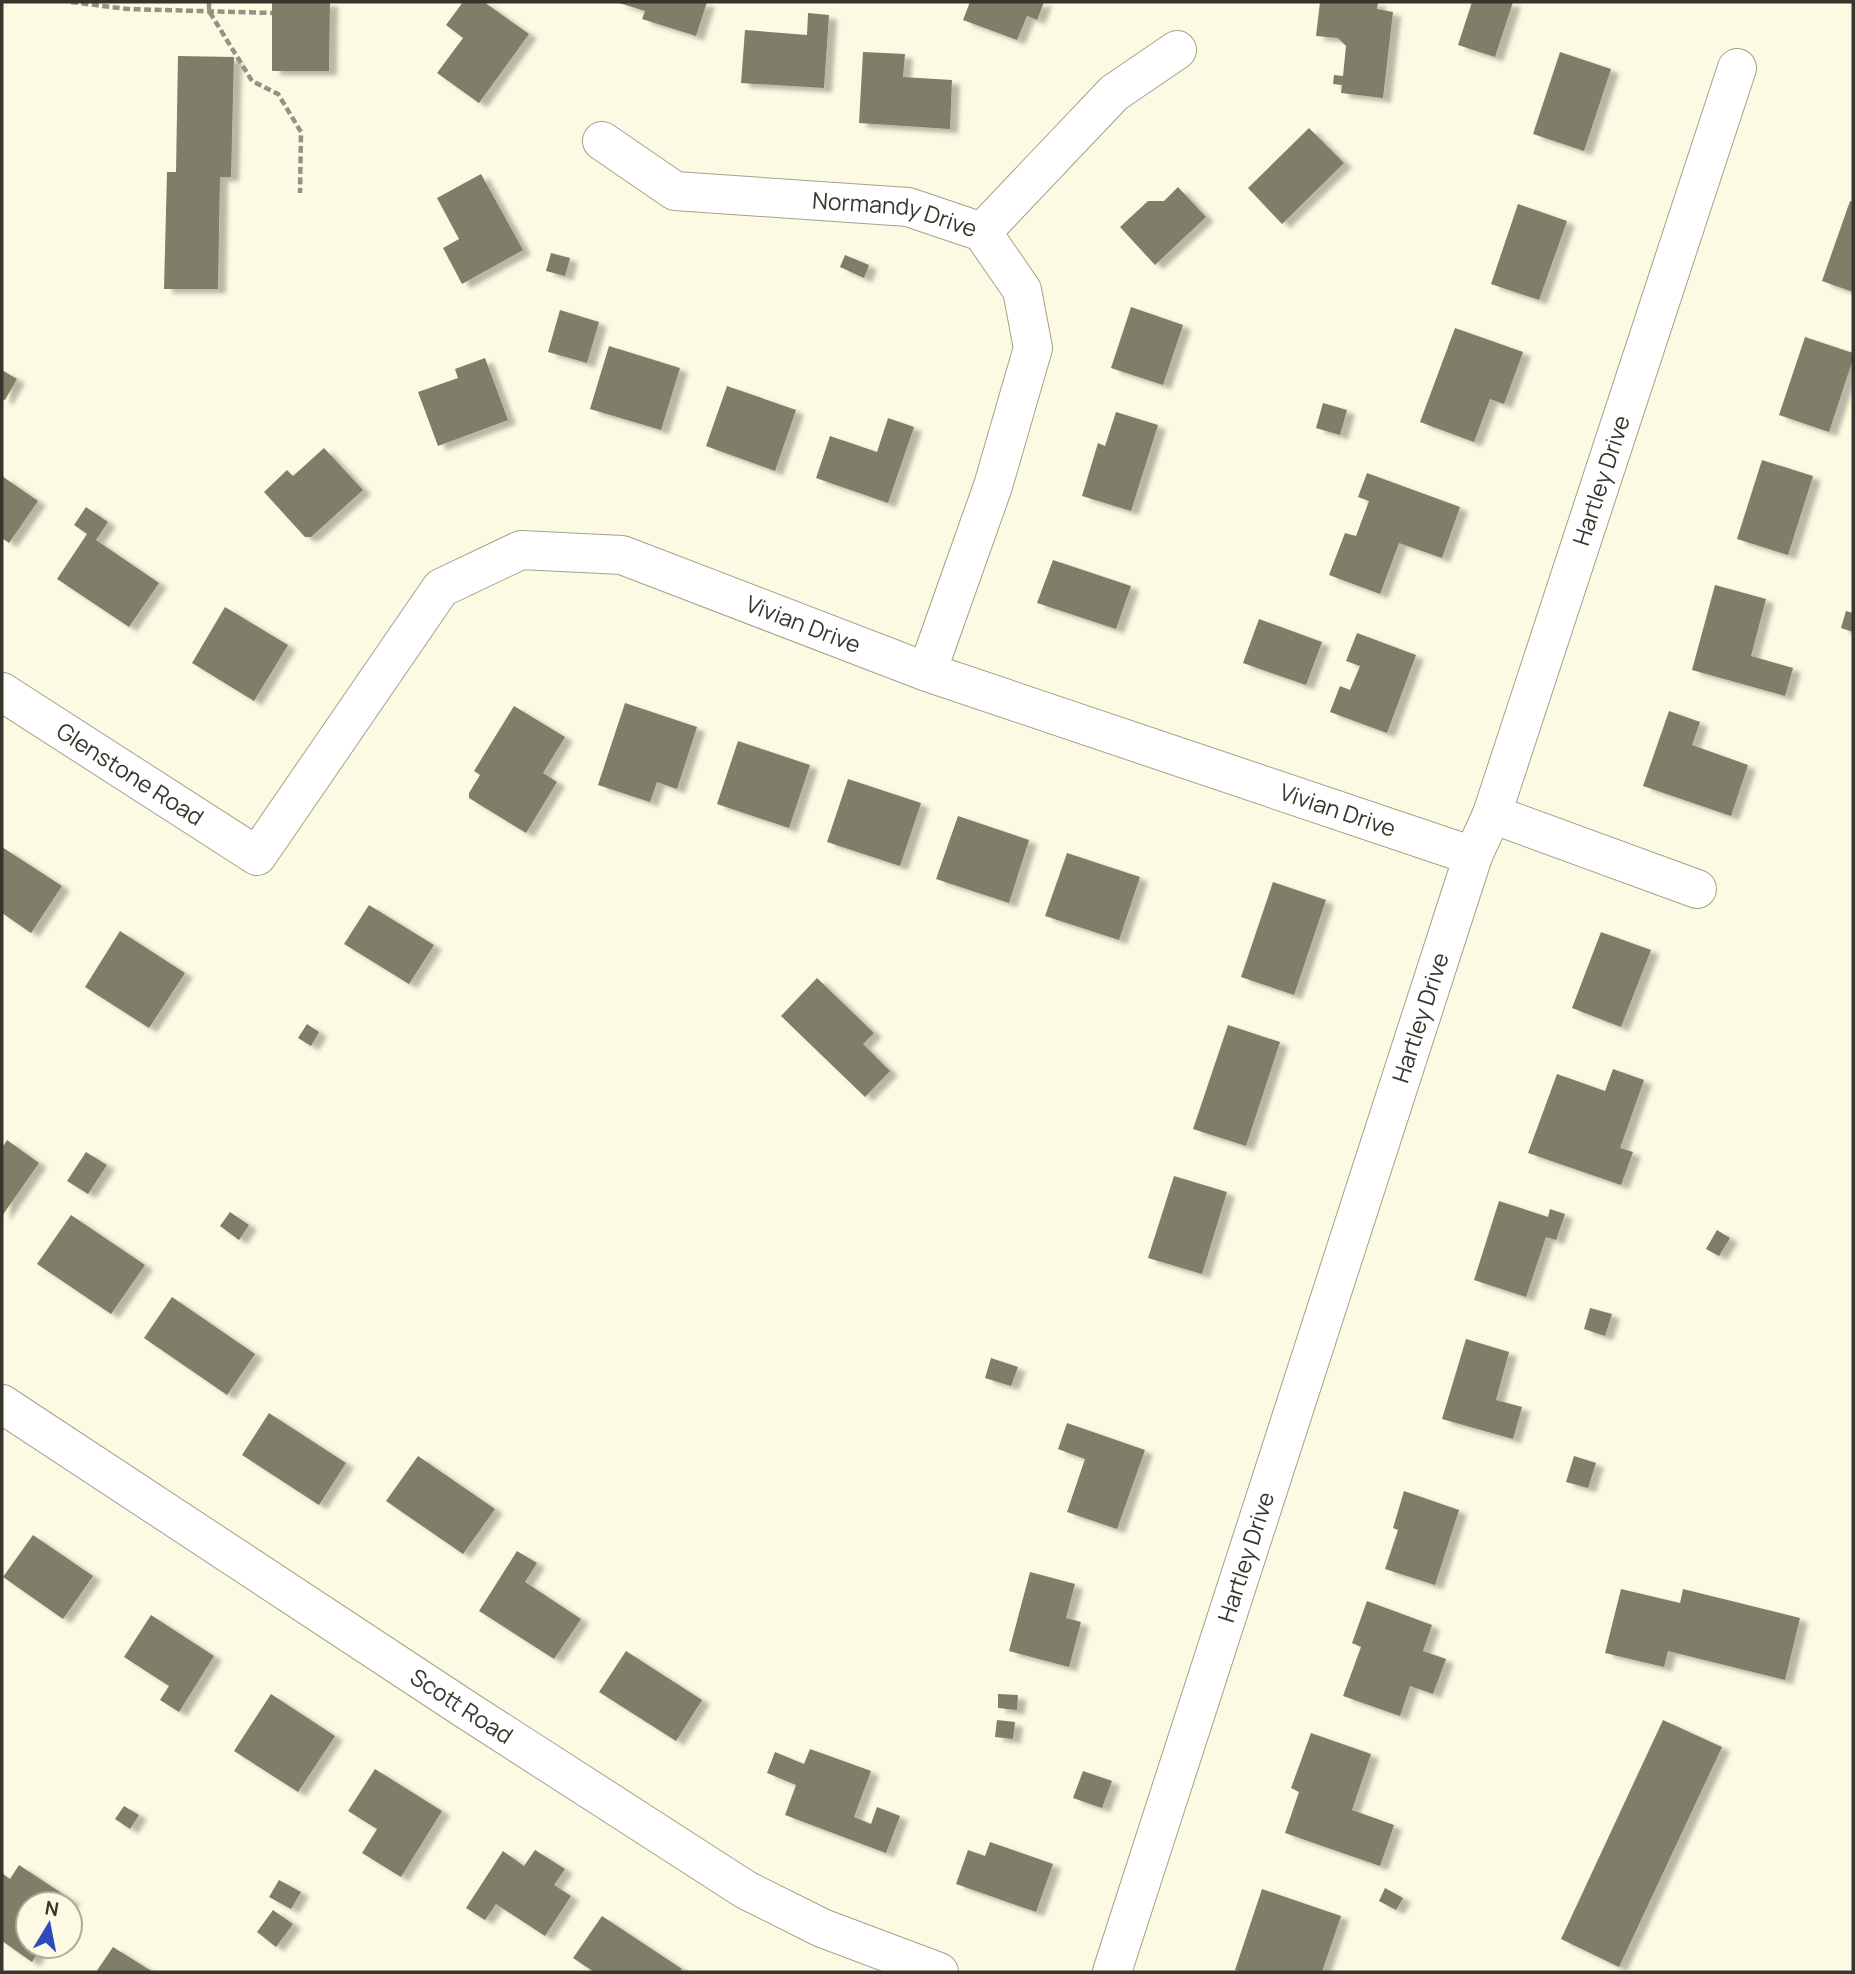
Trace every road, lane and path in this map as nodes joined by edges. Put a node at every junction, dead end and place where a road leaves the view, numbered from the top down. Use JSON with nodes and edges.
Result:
{"nodes":[{"id":1,"x":71,"y":2,"type":"edge"},
{"id":2,"x":209,"y":2,"type":"edge"},
{"id":3,"x":209,"y":11,"type":"junction"},
{"id":4,"x":272,"y":13,"type":"dead end"},
{"id":5,"x":1177,"y":50,"type":"dead end"},
{"id":6,"x":1737,"y":68,"type":"dead end"},
{"id":7,"x":602,"y":141,"type":"dead end"},
{"id":8,"x":300,"y":193,"type":"dead end"},
{"id":9,"x":982,"y":232,"type":"junction"},
{"id":10,"x":927,"y":672,"type":"junction"},
{"id":11,"x":2,"y":692,"type":"edge"},
{"id":12,"x":1492,"y":814,"type":"junction"},
{"id":13,"x":257,"y":856,"type":"joint"},
{"id":14,"x":1473,"y":856,"type":"junction"},
{"id":15,"x":1697,"y":888,"type":"dead end"},
{"id":16,"x":2,"y":1404,"type":"edge"},
{"id":17,"x":939,"y":1972,"type":"edge"},
{"id":18,"x":1112,"y":1972,"type":"edge"}],
"edges":[{"from":1,"to":3,"type":"path"},
{"from":2,"to":3,"type":"path"},
{"from":3,"to":4,"type":"path"},
{"from":3,"to":8,"type":"path"},
{"from":5,"to":9,"type":"street"},
{"from":6,"to":12,"type":"street","name":"Hartley Drive"},
{"from":7,"to":9,"type":"street","name":"Normandy Drive"},
{"from":9,"to":10,"type":"street","name":"Normandy Drive"},
{"from":10,"to":13,"type":"street","name":"Vivian Drive"},
{"from":10,"to":14,"type":"street","name":"Vivian Drive"},
{"from":11,"to":13,"type":"street","name":"Glenstone Road"},
{"from":12,"to":14,"type":"street","name":"Hartley Drive"},
{"from":12,"to":15,"type":"street"},
{"from":14,"to":18,"type":"street","name":"Hartley Drive"},
{"from":16,"to":17,"type":"street","name":"Scott Road"}]}
